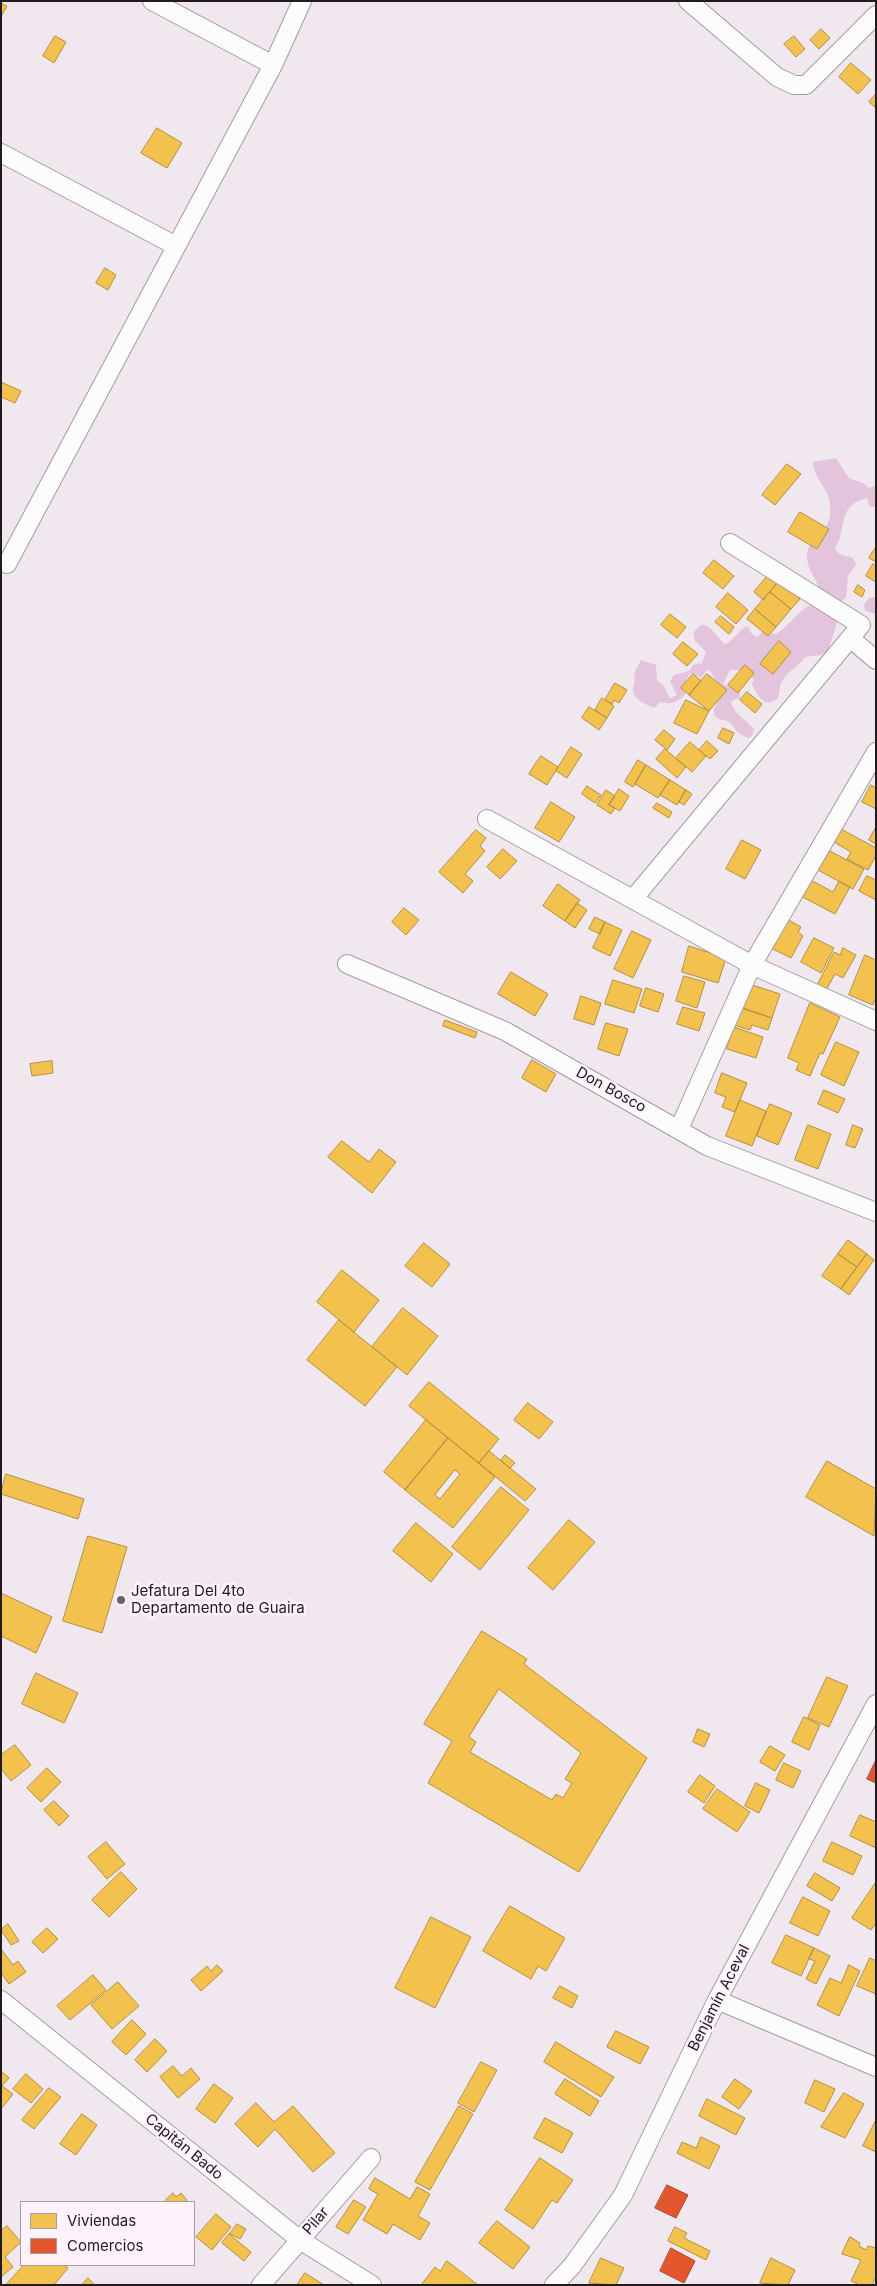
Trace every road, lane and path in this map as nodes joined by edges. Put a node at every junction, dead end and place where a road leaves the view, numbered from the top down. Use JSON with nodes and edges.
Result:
{"nodes":[{"id":1,"x":152,"y":1,"type":"edge"},
{"id":2,"x":302,"y":1,"type":"edge"},
{"id":3,"x":688,"y":1,"type":"edge"},
{"id":4,"x":876,"y":15,"type":"edge"},
{"id":5,"x":273,"y":65,"type":"junction"},
{"id":6,"x":1,"y":153,"type":"edge"},
{"id":7,"x":176,"y":246,"type":"junction"},
{"id":8,"x":730,"y":543,"type":"dead end"},
{"id":9,"x":7,"y":564,"type":"dead end"},
{"id":10,"x":850,"y":638,"type":"junction"},
{"id":11,"x":876,"y":660,"type":"edge"},
{"id":12,"x":876,"y":752,"type":"edge"},
{"id":13,"x":487,"y":819,"type":"dead end"},
{"id":14,"x":633,"y":899,"type":"junction"},
{"id":15,"x":347,"y":964,"type":"dead end"},
{"id":16,"x":752,"y":965,"type":"junction"},
{"id":17,"x":876,"y":1021,"type":"edge"},
{"id":18,"x":679,"y":1129,"type":"junction"},
{"id":19,"x":876,"y":1212,"type":"edge"},
{"id":20,"x":876,"y":1704,"type":"edge"},
{"id":21,"x":871,"y":1725,"type":"edge"},
{"id":22,"x":1,"y":2000,"type":"edge"},
{"id":23,"x":717,"y":2000,"type":"junction"},
{"id":24,"x":876,"y":2067,"type":"edge"},
{"id":25,"x":371,"y":2158,"type":"dead end"},
{"id":26,"x":300,"y":2240,"type":"junction"},
{"id":27,"x":261,"y":2285,"type":"edge"},
{"id":28,"x":372,"y":2285,"type":"edge"},
{"id":29,"x":554,"y":2285,"type":"edge"}],
"edges":[{"from":1,"to":5,"type":"street"},
{"from":2,"to":5,"type":"street"},
{"from":3,"to":4,"type":"street"},
{"from":5,"to":7,"type":"street"},
{"from":6,"to":7,"type":"street"},
{"from":7,"to":9,"type":"street"},
{"from":8,"to":10,"type":"street"},
{"from":10,"to":11,"type":"street"},
{"from":10,"to":14,"type":"street"},
{"from":12,"to":16,"type":"street"},
{"from":13,"to":14,"type":"street"},
{"from":14,"to":16,"type":"street"},
{"from":15,"to":18,"type":"street","name":"Don Bosco"},
{"from":16,"to":17,"type":"street"},
{"from":16,"to":18,"type":"street"},
{"from":18,"to":19,"type":"street","name":"Don Bosco"},
{"from":20,"to":21,"type":"street","name":"Benjamín Aceval"},
{"from":21,"to":23,"type":"street","name":"Benjamín Aceval"},
{"from":22,"to":26,"type":"street","name":"Capitán Bado"},
{"from":23,"to":24,"type":"street"},
{"from":23,"to":29,"type":"street","name":"Benjamín Aceval"},
{"from":25,"to":26,"type":"street","name":"Pilar"},
{"from":26,"to":27,"type":"street","name":"Pilar"},
{"from":26,"to":28,"type":"street","name":"Capitán Bado"}]}
